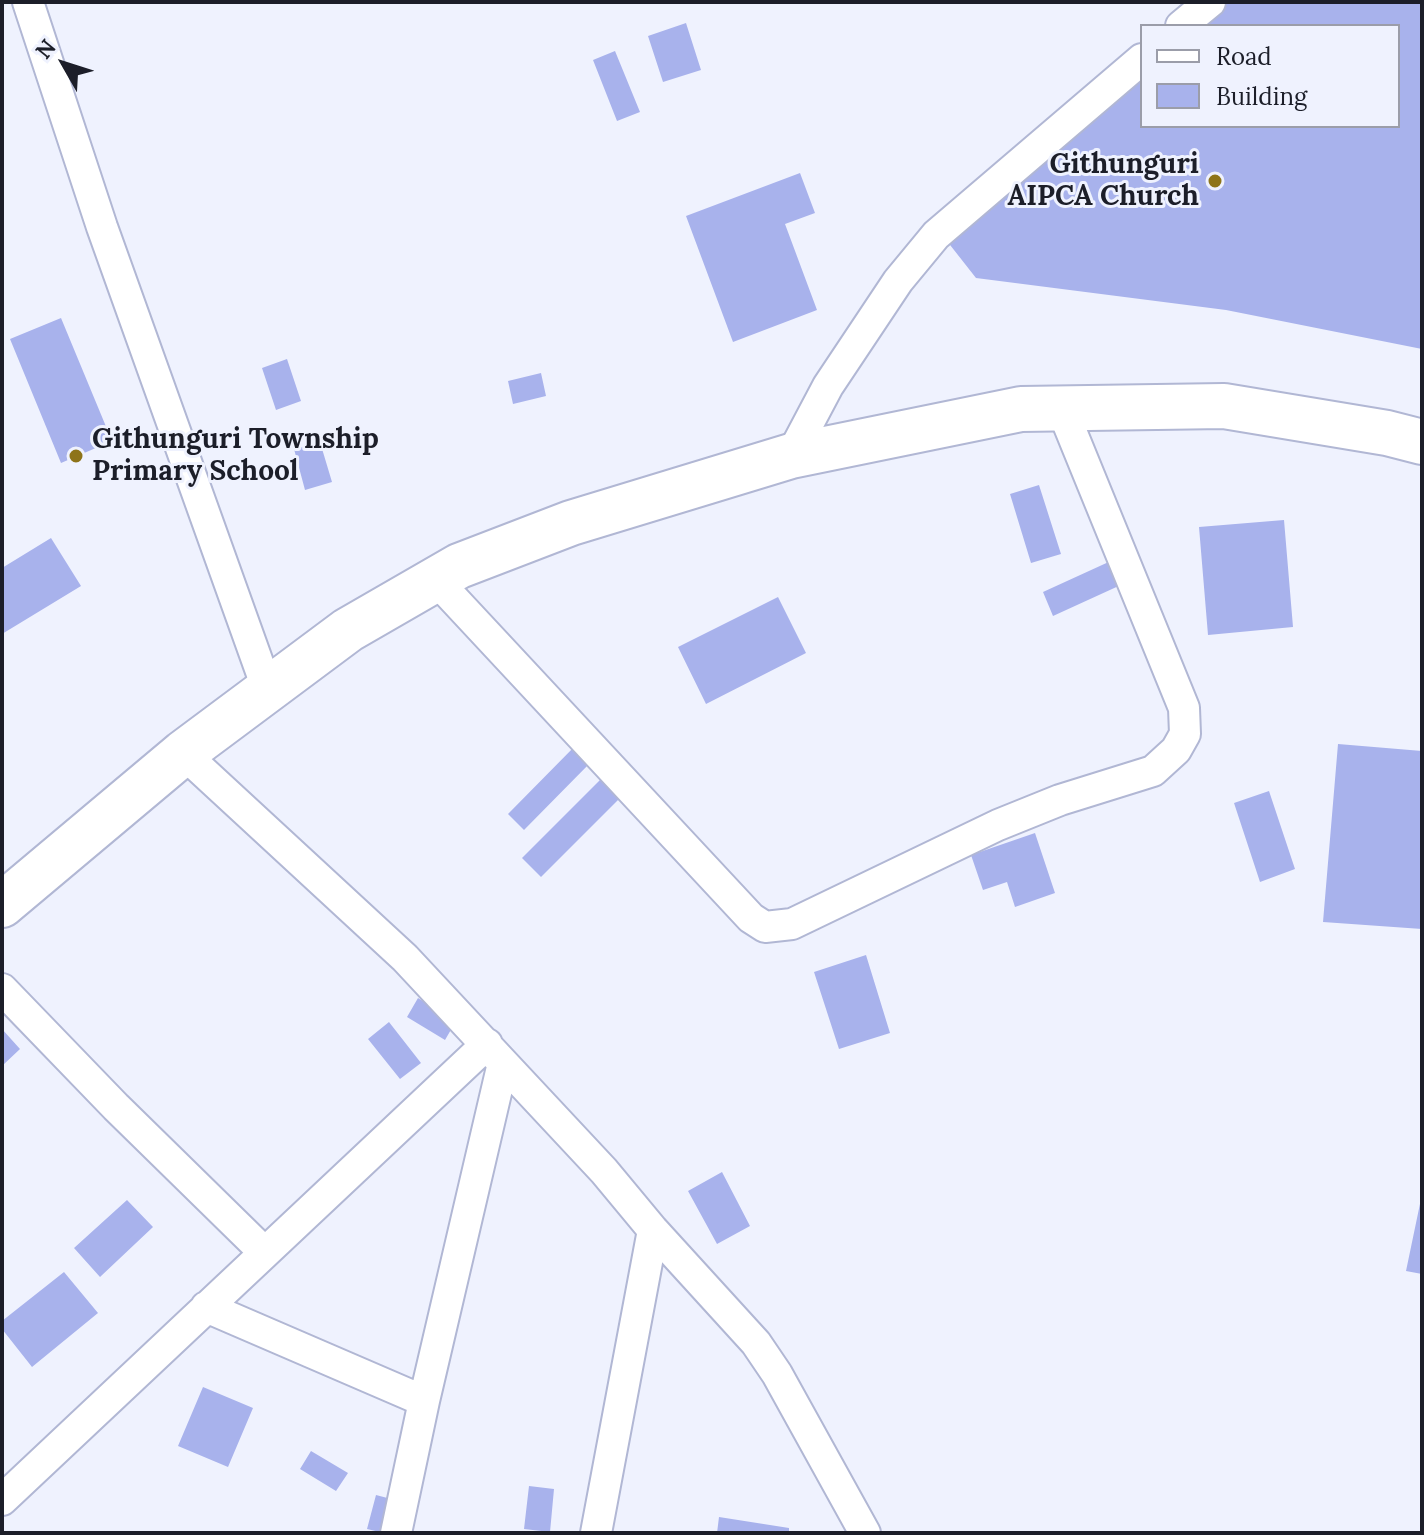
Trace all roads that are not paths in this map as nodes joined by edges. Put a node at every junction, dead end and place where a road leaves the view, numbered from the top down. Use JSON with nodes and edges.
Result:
{"nodes":[{"id":1,"x":28,"y":2,"type":"edge"},
{"id":2,"x":1210,"y":2,"type":"edge"},
{"id":3,"x":1183,"y":24,"type":"edge"},
{"id":4,"x":1140,"y":61,"type":"edge"},
{"id":5,"x":1062,"y":409,"type":"junction"},
{"id":6,"x":1422,"y":442,"type":"edge"},
{"id":7,"x":791,"y":456,"type":"junction"},
{"id":8,"x":436,"y":580,"type":"junction"},
{"id":9,"x":267,"y":688,"type":"junction"},
{"id":10,"x":183,"y":753,"type":"junction"},
{"id":11,"x":2,"y":905,"type":"edge"},
{"id":12,"x":2,"y":989,"type":"edge"},
{"id":13,"x":495,"y":1053,"type":"junction"},
{"id":14,"x":653,"y":1230,"type":"junction"},
{"id":15,"x":264,"y":1252,"type":"junction"},
{"id":16,"x":206,"y":1307,"type":"junction"},
{"id":17,"x":424,"y":1401,"type":"junction"},
{"id":18,"x":2,"y":1500,"type":"edge"},
{"id":19,"x":396,"y":1533,"type":"edge"},
{"id":20,"x":596,"y":1533,"type":"edge"},
{"id":21,"x":865,"y":1533,"type":"edge"}],
"edges":[{"from":1,"to":9,"type":"street"},
{"from":2,"to":3,"type":"street"},
{"from":4,"to":7,"type":"street"},
{"from":5,"to":6,"type":"main road"},
{"from":5,"to":7,"type":"main road"},
{"from":5,"to":8,"type":"street"},
{"from":7,"to":8,"type":"main road"},
{"from":8,"to":9,"type":"main road"},
{"from":9,"to":10,"type":"main road"},
{"from":10,"to":11,"type":"main road"},
{"from":10,"to":13,"type":"street"},
{"from":12,"to":15,"type":"street"},
{"from":13,"to":14,"type":"street"},
{"from":13,"to":15,"type":"street"},
{"from":13,"to":17,"type":"street"},
{"from":14,"to":20,"type":"street"},
{"from":14,"to":21,"type":"street"},
{"from":15,"to":16,"type":"street"},
{"from":16,"to":17,"type":"street"},
{"from":16,"to":18,"type":"street"},
{"from":17,"to":19,"type":"street"}]}
